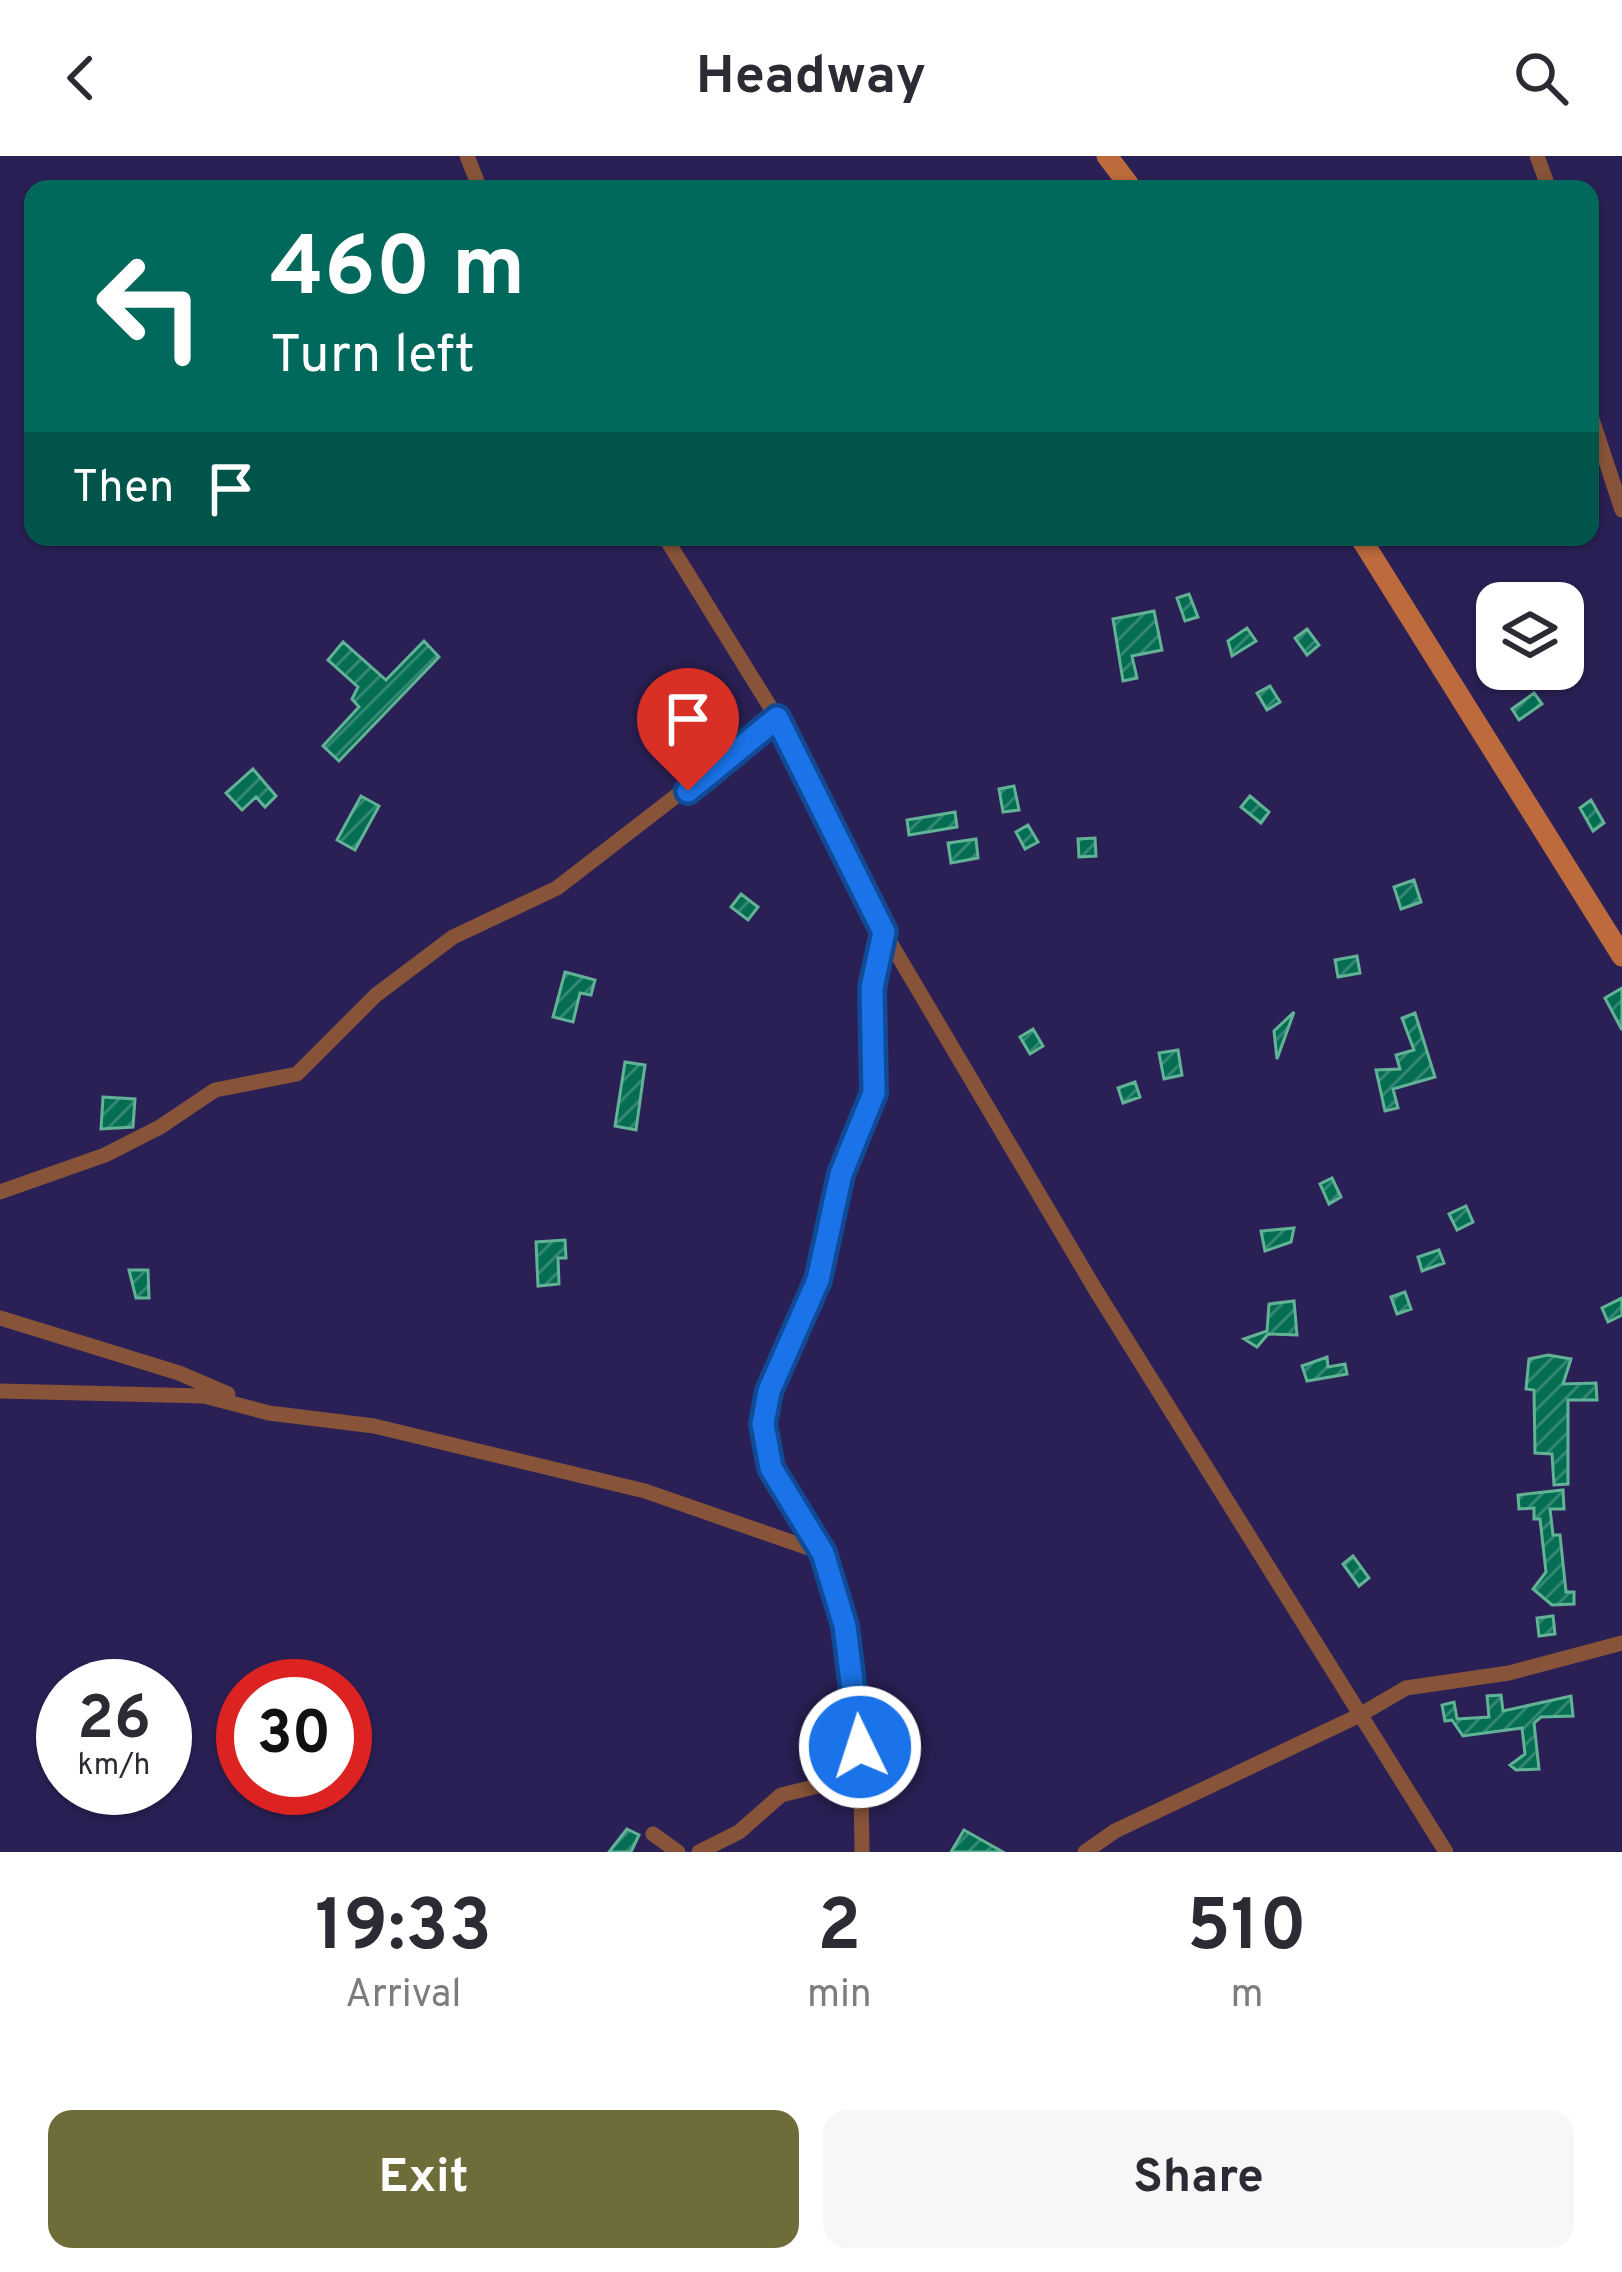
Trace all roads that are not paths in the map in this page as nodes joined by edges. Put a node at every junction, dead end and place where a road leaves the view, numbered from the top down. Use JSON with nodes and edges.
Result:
{"nodes":[{"id":1,"x":1107,"y":156,"type":"edge"},
{"id":2,"x":1125,"y":180,"type":"edge"},
{"id":3,"x":1599,"y":440,"type":"edge"},
{"id":4,"x":1622,"y":510,"type":"edge"},
{"id":5,"x":671,"y":546,"type":"edge"},
{"id":6,"x":1366,"y":546,"type":"edge"},
{"id":7,"x":777,"y":718,"type":"junction"},
{"id":8,"x":884,"y":932,"type":"junction"},
{"id":9,"x":1622,"y":956,"type":"edge"},
{"id":10,"x":0,"y":1192,"type":"edge"},
{"id":11,"x":0,"y":1318,"type":"edge"},
{"id":12,"x":0,"y":1391,"type":"edge"},
{"id":13,"x":269,"y":1413,"type":"junction"},
{"id":14,"x":823,"y":1553,"type":"junction"},
{"id":15,"x":1622,"y":1642,"type":"edge"},
{"id":16,"x":1358,"y":1717,"type":"junction"},
{"id":17,"x":859,"y":1776,"type":"junction"},
{"id":18,"x":653,"y":1834,"type":"dead end"},
{"id":19,"x":678,"y":1852,"type":"edge"},
{"id":20,"x":699,"y":1852,"type":"edge"},
{"id":21,"x":862,"y":1852,"type":"edge"},
{"id":22,"x":1085,"y":1852,"type":"edge"},
{"id":23,"x":1447,"y":1852,"type":"edge"}],
"edges":[{"from":1,"to":2,"type":"main road"},
{"from":3,"to":4,"type":"street"},
{"from":5,"to":7,"type":"street"},
{"from":6,"to":9,"type":"main road"},
{"from":7,"to":8,"type":"street"},
{"from":7,"to":10,"type":"street"},
{"from":8,"to":14,"type":"street"},
{"from":8,"to":16,"type":"street"},
{"from":11,"to":13,"type":"street"},
{"from":12,"to":13,"type":"street"},
{"from":13,"to":14,"type":"street"},
{"from":14,"to":17,"type":"street"},
{"from":15,"to":16,"type":"street"},
{"from":16,"to":22,"type":"street"},
{"from":16,"to":23,"type":"street"},
{"from":17,"to":20,"type":"street"},
{"from":17,"to":21,"type":"street"},
{"from":18,"to":19,"type":"street"}]}
